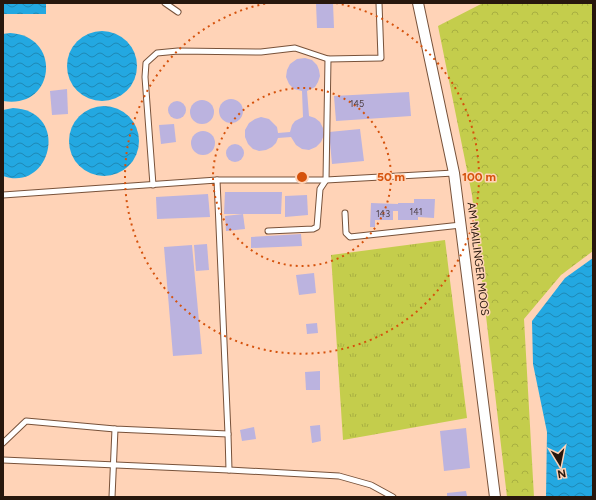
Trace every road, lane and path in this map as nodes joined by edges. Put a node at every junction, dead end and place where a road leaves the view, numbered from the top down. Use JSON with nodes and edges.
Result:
{"nodes":[{"id":1,"x":165,"y":3,"type":"edge"},
{"id":2,"x":379,"y":3,"type":"edge"},
{"id":3,"x":418,"y":3,"type":"edge"},
{"id":4,"x":178,"y":12,"type":"dead end"},
{"id":5,"x":328,"y":59,"type":"junction"},
{"id":6,"x":454,"y":173,"type":"junction"},
{"id":7,"x":217,"y":180,"type":"junction"},
{"id":8,"x":326,"y":180,"type":"junction"},
{"id":9,"x":153,"y":185,"type":"junction"},
{"id":10,"x":3,"y":195,"type":"edge"},
{"id":11,"x":345,"y":213,"type":"dead end"},
{"id":12,"x":461,"y":225,"type":"junction"},
{"id":13,"x":268,"y":231,"type":"dead end"},
{"id":14,"x":115,"y":429,"type":"junction"},
{"id":15,"x":228,"y":434,"type":"junction"},
{"id":16,"x":3,"y":443,"type":"edge"},
{"id":17,"x":3,"y":460,"type":"edge"},
{"id":18,"x":114,"y":465,"type":"junction"},
{"id":19,"x":228,"y":470,"type":"junction"},
{"id":20,"x":112,"y":497,"type":"edge"},
{"id":21,"x":393,"y":497,"type":"edge"},
{"id":22,"x":495,"y":497,"type":"edge"}],
"edges":[{"from":1,"to":4,"type":"lane"},
{"from":2,"to":5,"type":"lane"},
{"from":3,"to":6,"type":"street","name":"AM MAILINGER MOOS"},
{"from":5,"to":8,"type":"lane"},
{"from":5,"to":9,"type":"lane"},
{"from":6,"to":8,"type":"lane"},
{"from":6,"to":12,"type":"street","name":"AM MAILINGER MOOS"},
{"from":7,"to":8,"type":"lane"},
{"from":7,"to":9,"type":"lane"},
{"from":7,"to":15,"type":"lane"},
{"from":8,"to":13,"type":"lane"},
{"from":9,"to":10,"type":"lane"},
{"from":11,"to":12,"type":"lane"},
{"from":12,"to":22,"type":"street","name":"AM MAILINGER MOOS"},
{"from":14,"to":15,"type":"lane"},
{"from":14,"to":16,"type":"lane"},
{"from":14,"to":18,"type":"lane"},
{"from":15,"to":19,"type":"lane"},
{"from":17,"to":18,"type":"lane"},
{"from":18,"to":19,"type":"lane"},
{"from":18,"to":20,"type":"lane"},
{"from":19,"to":21,"type":"lane"}]}
